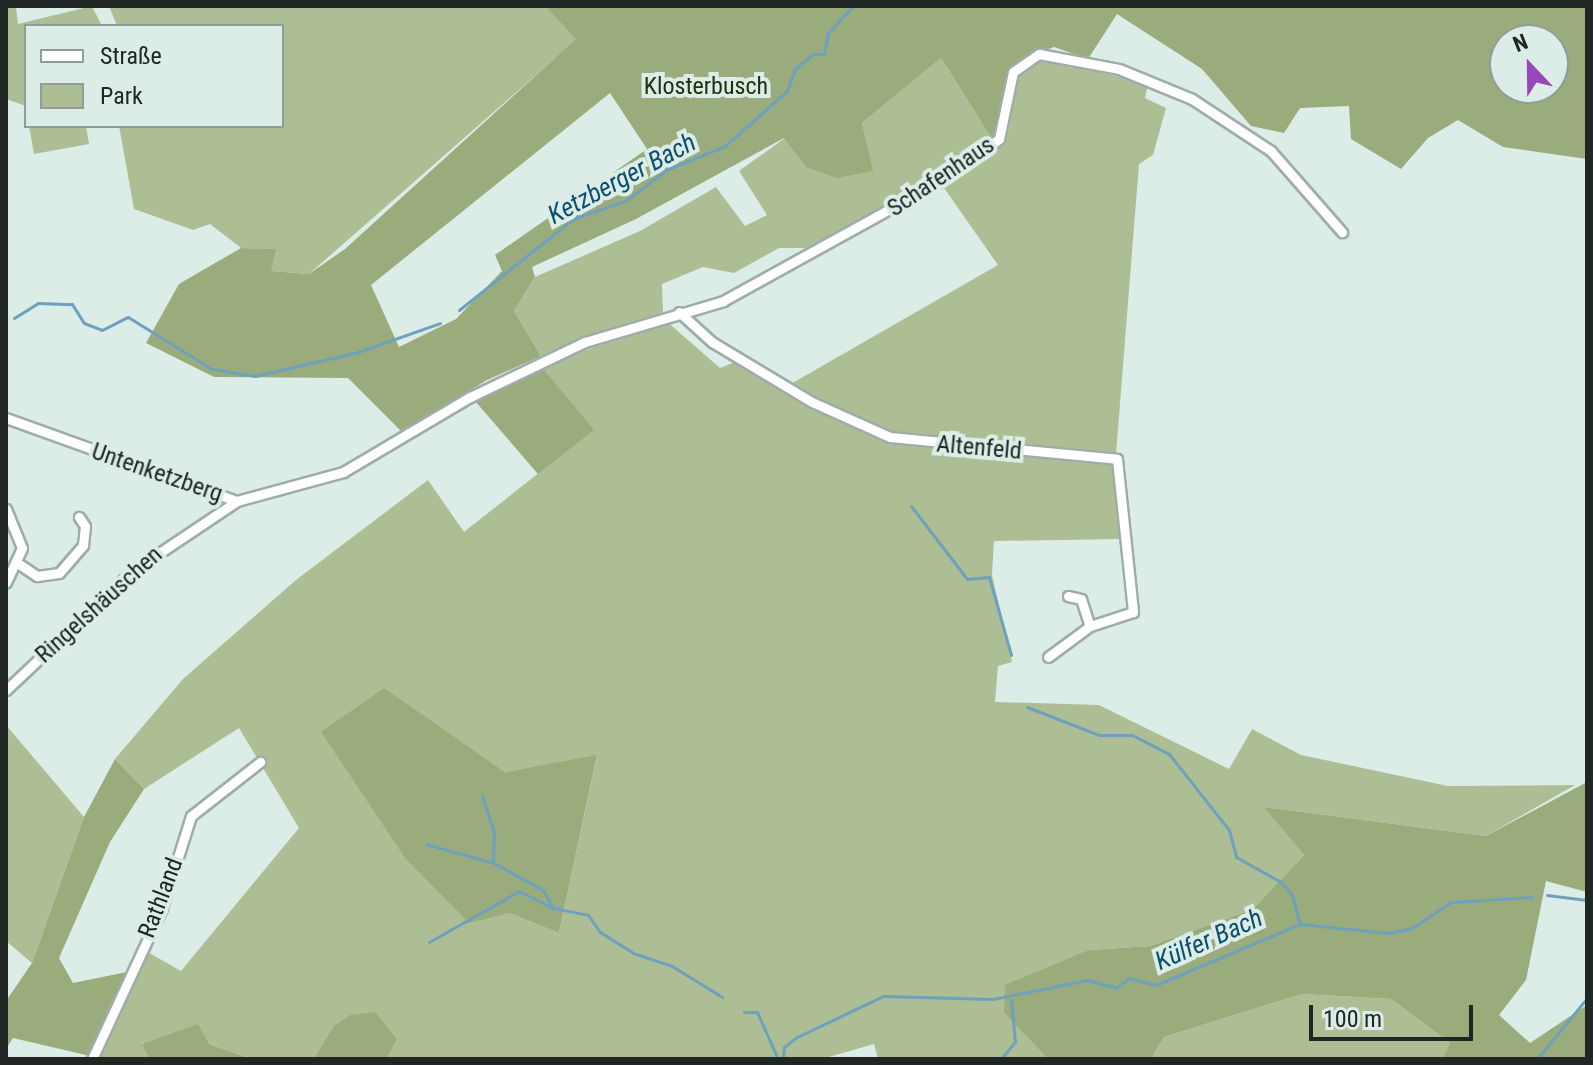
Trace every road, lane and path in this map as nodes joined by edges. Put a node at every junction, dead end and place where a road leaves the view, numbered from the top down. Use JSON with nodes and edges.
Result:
{"nodes":[{"id":1,"x":1342,"y":232,"type":"dead end"},
{"id":2,"x":679,"y":312,"type":"junction"},
{"id":3,"x":635,"y":324,"type":"joint"},
{"id":4,"x":6,"y":418,"type":"edge"},
{"id":5,"x":237,"y":501,"type":"junction"},
{"id":6,"x":6,"y":509,"type":"edge"},
{"id":7,"x":79,"y":517,"type":"dead end"},
{"id":8,"x":19,"y":564,"type":"junction"},
{"id":9,"x":6,"y":583,"type":"edge"},
{"id":10,"x":1068,"y":596,"type":"dead end"},
{"id":11,"x":1090,"y":626,"type":"junction"},
{"id":12,"x":1048,"y":657,"type":"dead end"},
{"id":13,"x":6,"y":690,"type":"edge"},
{"id":14,"x":260,"y":762,"type":"dead end"},
{"id":15,"x":92,"y":1059,"type":"edge"}],
"edges":[{"from":1,"to":2,"type":"street","name":"Schafenhaus"},
{"from":2,"to":3,"type":"street","name":"Schafenhaus"},
{"from":2,"to":11,"type":"street","name":"Altenfeld"},
{"from":3,"to":5,"type":"street","name":"Untenketzberg"},
{"from":4,"to":5,"type":"street","name":"Untenketzberg"},
{"from":5,"to":13,"type":"street","name":"Ringelshäuschen"},
{"from":6,"to":8,"type":"street"},
{"from":7,"to":8,"type":"street"},
{"from":8,"to":9,"type":"street"},
{"from":10,"to":11,"type":"street"},
{"from":11,"to":12,"type":"street","name":"Altenfeld"},
{"from":14,"to":15,"type":"street","name":"Rathland"}]}
